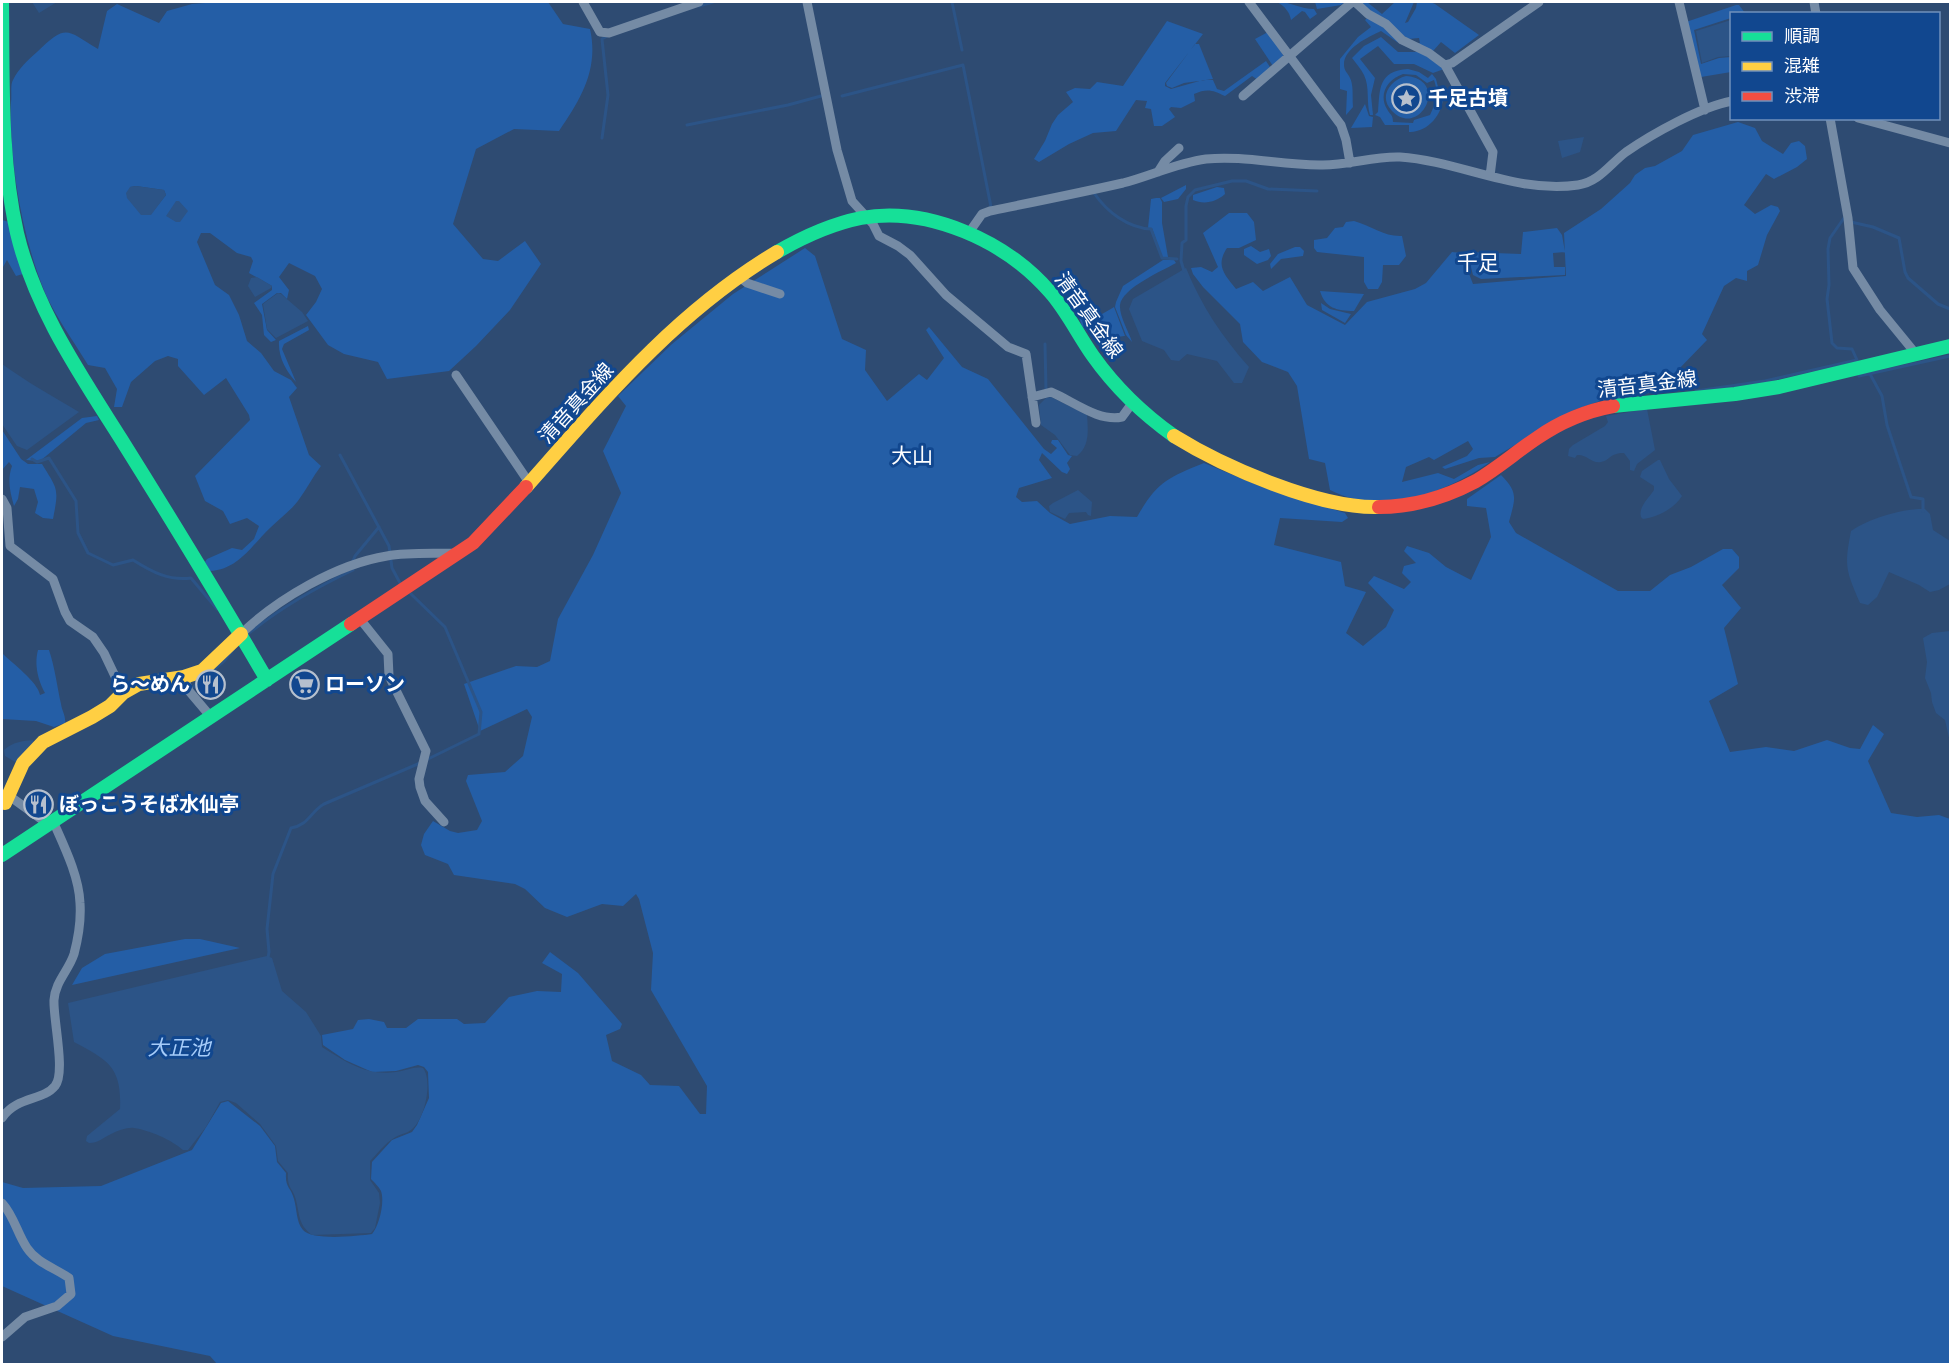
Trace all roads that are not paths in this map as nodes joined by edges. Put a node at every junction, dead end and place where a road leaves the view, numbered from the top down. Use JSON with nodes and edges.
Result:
{"nodes":[{"id":1,"x":2,"y":2,"type":"edge"},
{"id":2,"x":583,"y":2,"type":"edge"},
{"id":3,"x":699,"y":2,"type":"edge"},
{"id":4,"x":807,"y":2,"type":"edge"},
{"id":5,"x":1249,"y":2,"type":"edge"},
{"id":6,"x":1353,"y":2,"type":"edge"},
{"id":7,"x":1539,"y":2,"type":"edge"},
{"id":8,"x":1679,"y":2,"type":"edge"},
{"id":9,"x":1289,"y":56,"type":"junction"},
{"id":10,"x":1445,"y":65,"type":"junction"},
{"id":11,"x":1243,"y":96,"type":"dead end"},
{"id":12,"x":1730,"y":101,"type":"edge"},
{"id":13,"x":1705,"y":110,"type":"junction"},
{"id":14,"x":1831,"y":120,"type":"edge"},
{"id":15,"x":1865,"y":120,"type":"edge"},
{"id":16,"x":1950,"y":143,"type":"edge"},
{"id":17,"x":1179,"y":148,"type":"dead end"},
{"id":18,"x":1350,"y":163,"type":"junction"},
{"id":19,"x":1158,"y":172,"type":"junction"},
{"id":20,"x":1490,"y":176,"type":"junction"},
{"id":21,"x":864,"y":217,"type":"junction"},
{"id":22,"x":969,"y":234,"type":"junction"},
{"id":23,"x":738,"y":276,"type":"junction"},
{"id":24,"x":780,"y":294,"type":"dead end"},
{"id":25,"x":1950,"y":346,"type":"edge"},
{"id":26,"x":1916,"y":354,"type":"junction"},
{"id":27,"x":456,"y":375,"type":"dead end"},
{"id":28,"x":1032,"y":397,"type":"junction"},
{"id":29,"x":1132,"y":402,"type":"junction"},
{"id":30,"x":1036,"y":423,"type":"dead end"},
{"id":31,"x":530,"y":484,"type":"junction"},
{"id":32,"x":2,"y":499,"type":"edge"},
{"id":33,"x":459,"y":553,"type":"junction"},
{"id":34,"x":360,"y":619,"type":"junction"},
{"id":35,"x":240,"y":634,"type":"junction"},
{"id":36,"x":184,"y":677,"type":"junction"},
{"id":37,"x":267,"y":680,"type":"junction"},
{"id":38,"x":123,"y":693,"type":"junction"},
{"id":39,"x":211,"y":717,"type":"junction"},
{"id":40,"x":4,"y":802,"type":"edge"},
{"id":41,"x":51,"y":822,"type":"junction"},
{"id":42,"x":444,"y":822,"type":"dead end"},
{"id":43,"x":2,"y":855,"type":"edge"},
{"id":44,"x":2,"y":1118,"type":"edge"},
{"id":45,"x":2,"y":1203,"type":"edge"},
{"id":46,"x":2,"y":1337,"type":"edge"}],
"edges":[{"from":1,"to":35,"type":"main road"},
{"from":2,"to":3,"type":"street"},
{"from":4,"to":21,"type":"street"},
{"from":5,"to":9,"type":"street"},
{"from":6,"to":9,"type":"street"},
{"from":6,"to":10,"type":"street"},
{"from":7,"to":10,"type":"street"},
{"from":8,"to":13,"type":"street"},
{"from":9,"to":11,"type":"street"},
{"from":9,"to":18,"type":"street"},
{"from":10,"to":20,"type":"street"},
{"from":12,"to":13,"type":"street"},
{"from":13,"to":20,"type":"street"},
{"from":14,"to":26,"type":"street"},
{"from":15,"to":16,"type":"street"},
{"from":17,"to":19,"type":"street"},
{"from":18,"to":19,"type":"street"},
{"from":18,"to":20,"type":"street"},
{"from":19,"to":22,"type":"street"},
{"from":21,"to":22,"type":"main road","name":"清音真金線"},
{"from":21,"to":23,"type":"main road","name":"清音真金線"},
{"from":21,"to":28,"type":"street"},
{"from":22,"to":29,"type":"main road","name":"清音真金線"},
{"from":23,"to":24,"type":"street"},
{"from":23,"to":31,"type":"main road","name":"清音真金線"},
{"from":25,"to":26,"type":"main road","name":"清音真金線"},
{"from":26,"to":29,"type":"main road","name":"清音真金線"},
{"from":27,"to":31,"type":"street"},
{"from":28,"to":29,"type":"street"},
{"from":28,"to":30,"type":"street"},
{"from":31,"to":33,"type":"main road","name":"清音真金線"},
{"from":32,"to":38,"type":"street"},
{"from":33,"to":34,"type":"main road","name":"清音真金線"},
{"from":33,"to":35,"type":"street"},
{"from":34,"to":37,"type":"main road","name":"清音真金線"},
{"from":34,"to":42,"type":"street"},
{"from":35,"to":36,"type":"main road"},
{"from":35,"to":37,"type":"main road"},
{"from":36,"to":38,"type":"main road"},
{"from":36,"to":39,"type":"street"},
{"from":37,"to":39,"type":"main road","name":"清音真金線"},
{"from":38,"to":40,"type":"main road"},
{"from":39,"to":41,"type":"main road","name":"清音真金線"},
{"from":40,"to":41,"type":"street"},
{"from":41,"to":43,"type":"main road","name":"清音真金線"},
{"from":41,"to":44,"type":"street"},
{"from":45,"to":46,"type":"street"}]}
